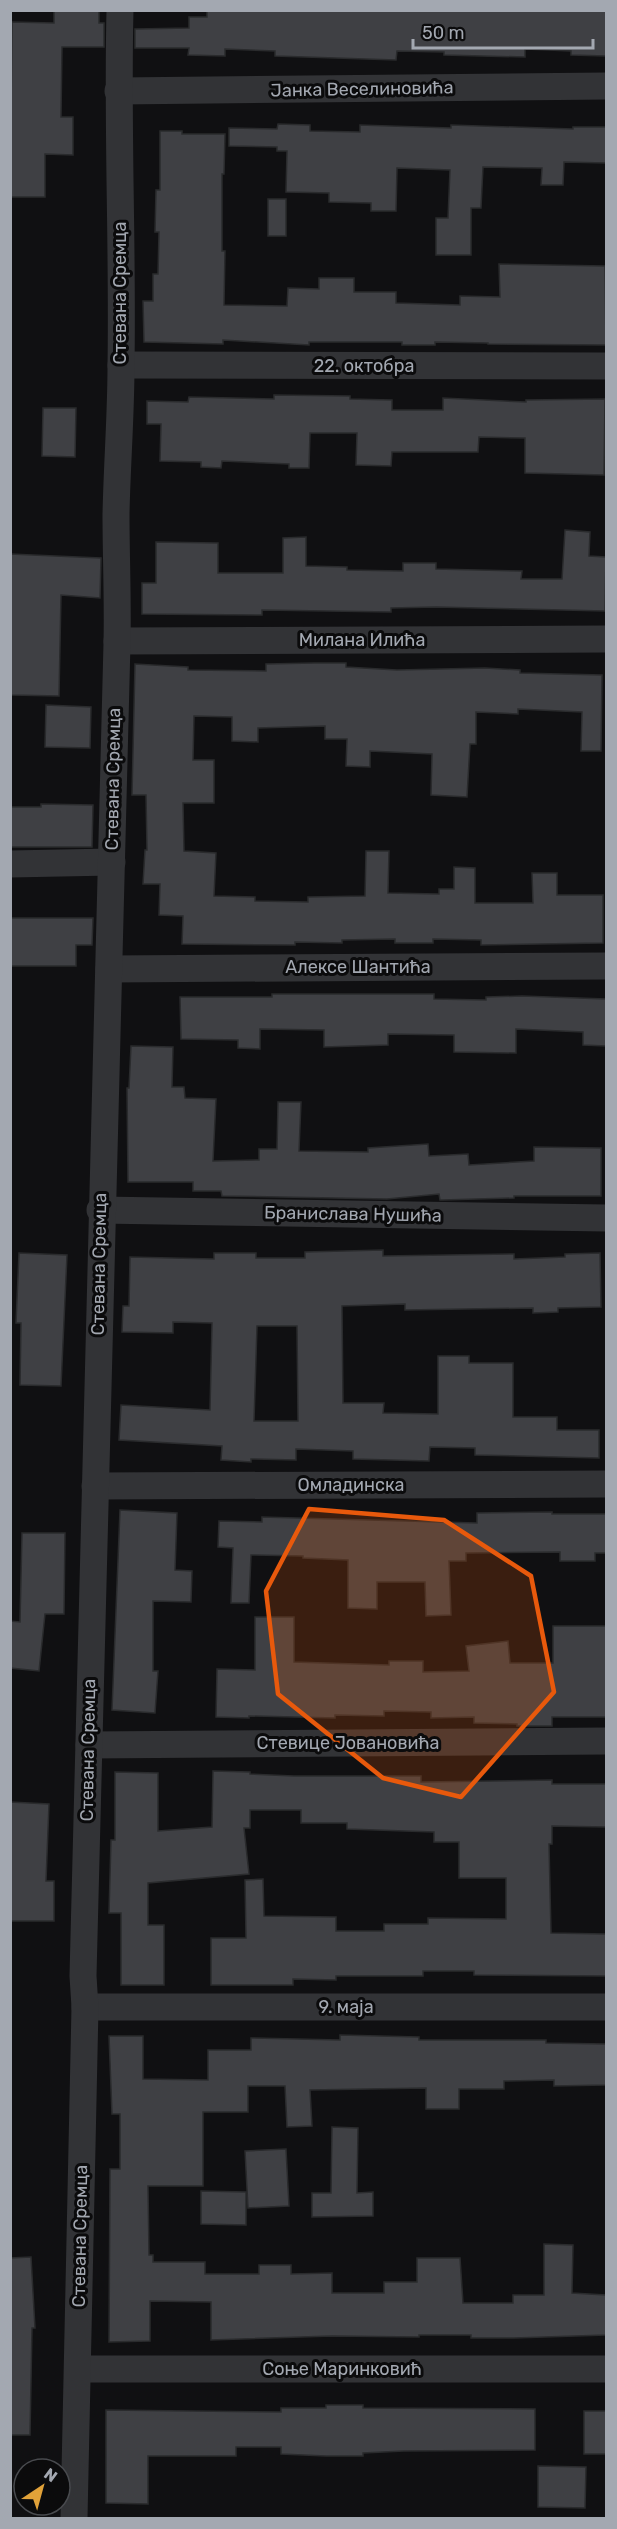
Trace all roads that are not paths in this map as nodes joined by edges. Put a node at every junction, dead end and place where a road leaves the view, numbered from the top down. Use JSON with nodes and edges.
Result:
{"nodes":[{"id":1,"x":120,"y":10,"type":"edge"},
{"id":2,"x":606,"y":86,"type":"edge"},
{"id":3,"x":118,"y":91,"type":"junction"},
{"id":4,"x":121,"y":365,"type":"junction"},
{"id":5,"x":606,"y":366,"type":"edge"},
{"id":6,"x":606,"y":639,"type":"edge"},
{"id":7,"x":117,"y":641,"type":"junction"},
{"id":8,"x":112,"y":862,"type":"junction"},
{"id":9,"x":10,"y":864,"type":"edge"},
{"id":10,"x":606,"y":966,"type":"edge"},
{"id":11,"x":109,"y":969,"type":"junction"},
{"id":12,"x":100,"y":1210,"type":"junction"},
{"id":13,"x":606,"y":1218,"type":"edge"},
{"id":14,"x":606,"y":1484,"type":"edge"},
{"id":15,"x":95,"y":1486,"type":"junction"},
{"id":16,"x":606,"y":1740,"type":"edge"},
{"id":17,"x":89,"y":1745,"type":"junction"},
{"id":18,"x":85,"y":2007,"type":"junction"},
{"id":19,"x":606,"y":2007,"type":"edge"},
{"id":20,"x":78,"y":2369,"type":"junction"},
{"id":21,"x":606,"y":2369,"type":"edge"},
{"id":22,"x":74,"y":2518,"type":"edge"}],
"edges":[{"from":1,"to":3,"type":"street","name":"Стевана Сремца"},
{"from":2,"to":3,"type":"street","name":"Јанка Веселиновића"},
{"from":3,"to":4,"type":"street","name":"Стевана Сремца"},
{"from":4,"to":5,"type":"street","name":"22. октобра"},
{"from":4,"to":7,"type":"street","name":"Стевана Сремца"},
{"from":6,"to":7,"type":"street","name":"Милана Илића"},
{"from":7,"to":8,"type":"street","name":"Стевана Сремца"},
{"from":8,"to":9,"type":"street"},
{"from":8,"to":11,"type":"street","name":"Стевана Сремца"},
{"from":10,"to":11,"type":"street","name":"Алексе Шантића"},
{"from":11,"to":12,"type":"street","name":"Стевана Сремца"},
{"from":12,"to":13,"type":"street","name":"Бранислава Нушића"},
{"from":12,"to":15,"type":"street","name":"Стевана Сремца"},
{"from":14,"to":15,"type":"street","name":"Омладинска"},
{"from":15,"to":17,"type":"street","name":"Стевана Сремца"},
{"from":16,"to":17,"type":"street","name":"Стевице Јовановића"},
{"from":17,"to":18,"type":"street","name":"Стевана Сремца"},
{"from":18,"to":19,"type":"street","name":"9. маја"},
{"from":18,"to":20,"type":"street","name":"Стевана Сремца"},
{"from":20,"to":21,"type":"street","name":"Соње Маринковић"},
{"from":20,"to":22,"type":"street","name":"Стевана Сремца"}]}
